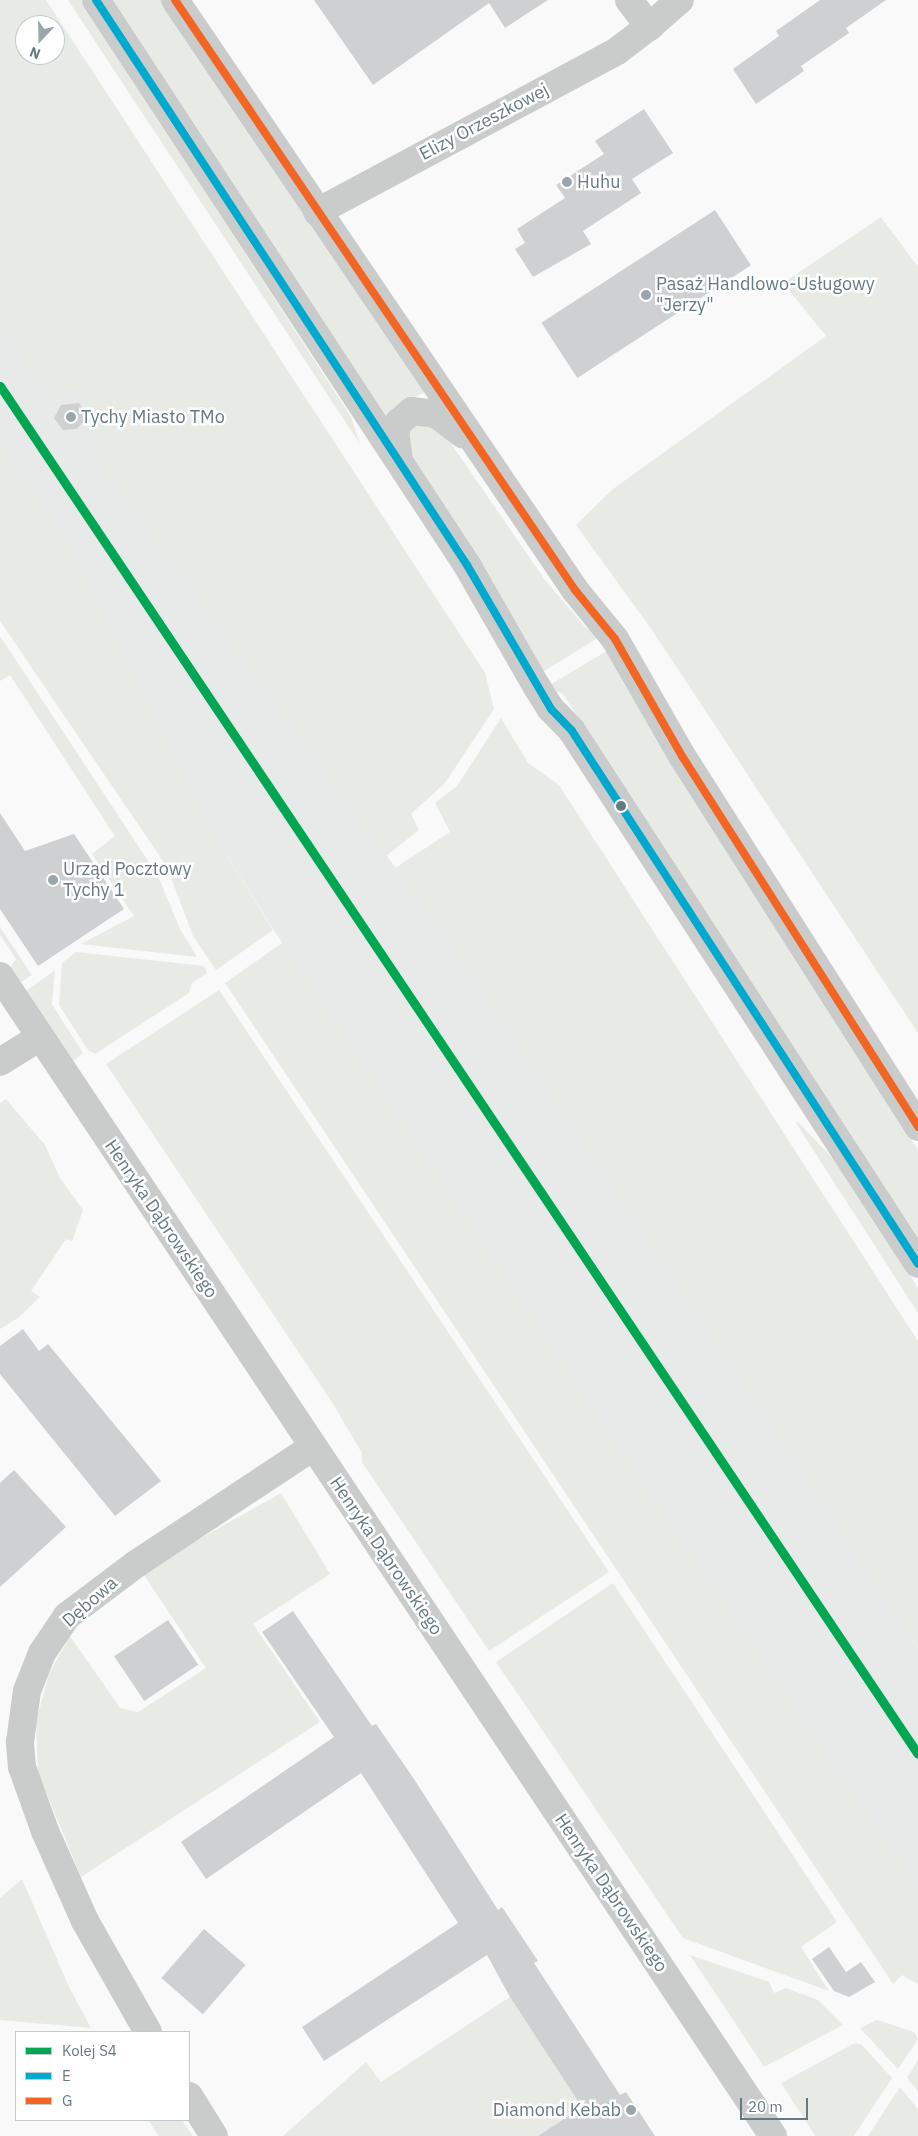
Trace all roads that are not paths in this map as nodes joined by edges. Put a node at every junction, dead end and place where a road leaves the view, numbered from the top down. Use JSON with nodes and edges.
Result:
{"nodes":[{"id":1,"x":96,"y":0,"type":"edge"},
{"id":2,"x":175,"y":0,"type":"edge"},
{"id":3,"x":629,"y":0,"type":"edge"},
{"id":4,"x":680,"y":0,"type":"edge"},
{"id":5,"x":649,"y":27,"type":"junction"},
{"id":6,"x":317,"y":212,"type":"junction"},
{"id":7,"x":476,"y":443,"type":"junction"},
{"id":8,"x":400,"y":464,"type":"junction"},
{"id":9,"x":0,"y":976,"type":"edge"},
{"id":10,"x":40,"y":1037,"type":"junction"},
{"id":11,"x":0,"y":1062,"type":"edge"},
{"id":12,"x":918,"y":1128,"type":"edge"},
{"id":13,"x":918,"y":1264,"type":"edge"},
{"id":14,"x":313,"y":1447,"type":"junction"},
{"id":15,"x":10,"y":1741,"type":"edge"},
{"id":16,"x":147,"y":2031,"type":"edge"},
{"id":17,"x":190,"y":2098,"type":"edge"},
{"id":18,"x":214,"y":2136,"type":"edge"},
{"id":19,"x":773,"y":2136,"type":"edge"}],
"edges":[{"from":1,"to":8,"type":"street"},
{"from":2,"to":6,"type":"street"},
{"from":3,"to":5,"type":"street"},
{"from":4,"to":5,"type":"street","name":"Elizy Orzeszkowej"},
{"from":5,"to":6,"type":"street","name":"Elizy Orzeszkowej"},
{"from":6,"to":7,"type":"street"},
{"from":7,"to":8,"type":"street"},
{"from":7,"to":12,"type":"street"},
{"from":8,"to":13,"type":"street"},
{"from":9,"to":10,"type":"street","name":"Henryka Dąbrowskiego"},
{"from":10,"to":11,"type":"street"},
{"from":10,"to":14,"type":"street","name":"Henryka Dąbrowskiego"},
{"from":14,"to":15,"type":"street","name":"Dębowa"},
{"from":14,"to":19,"type":"street","name":"Henryka Dąbrowskiego"},
{"from":15,"to":16,"type":"street","name":"Dębowa"},
{"from":17,"to":18,"type":"street"}]}
